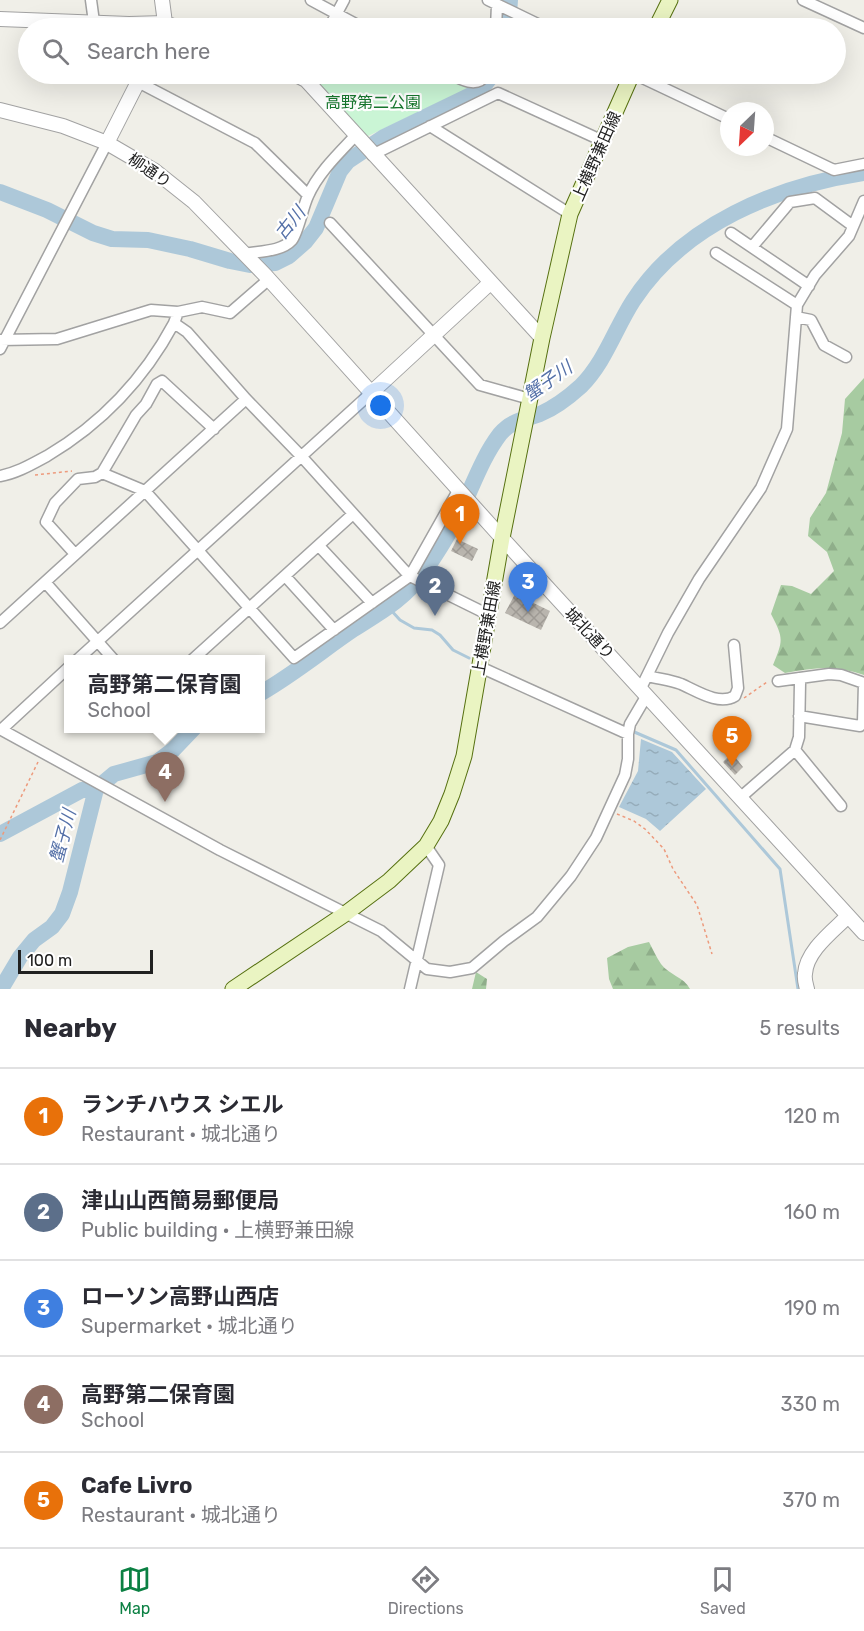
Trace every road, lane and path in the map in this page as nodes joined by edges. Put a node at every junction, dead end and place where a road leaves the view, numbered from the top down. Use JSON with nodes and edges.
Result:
{"nodes":[{"id":1,"x":91,"y":0,"type":"edge"},
{"id":2,"x":162,"y":0,"type":"edge"},
{"id":3,"x":311,"y":0,"type":"edge"},
{"id":4,"x":344,"y":0,"type":"edge"},
{"id":5,"x":670,"y":0,"type":"edge"},
{"id":6,"x":803,"y":0,"type":"edge"},
{"id":7,"x":493,"y":2,"type":"edge"},
{"id":8,"x":336,"y":15,"type":"junction"},
{"id":9,"x":0,"y":18,"type":"edge"},
{"id":10,"x":93,"y":18,"type":"edge"},
{"id":11,"x":163,"y":18,"type":"edge"},
{"id":12,"x":334,"y":18,"type":"edge"},
{"id":13,"x":342,"y":18,"type":"edge"},
{"id":14,"x":495,"y":18,"type":"edge"},
{"id":15,"x":526,"y":18,"type":"edge"},
{"id":16,"x":661,"y":18,"type":"edge"},
{"id":17,"x":842,"y":18,"type":"edge"},
{"id":18,"x":18,"y":19,"type":"edge"},
{"id":19,"x":846,"y":20,"type":"edge"},
{"id":20,"x":864,"y":28,"type":"edge"},
{"id":21,"x":137,"y":84,"type":"edge"},
{"id":22,"x":151,"y":84,"type":"edge"},
{"id":23,"x":309,"y":84,"type":"edge"},
{"id":24,"x":629,"y":84,"type":"edge"},
{"id":25,"x":654,"y":84,"type":"edge"},
{"id":26,"x":0,"y":110,"type":"edge"},
{"id":27,"x":720,"y":116,"type":"edge"},
{"id":28,"x":430,"y":126,"type":"junction"},
{"id":29,"x":356,"y":135,"type":"junction"},
{"id":30,"x":603,"y":141,"type":"junction"},
{"id":31,"x":774,"y":141,"type":"edge"},
{"id":32,"x":107,"y":144,"type":"junction"},
{"id":33,"x":372,"y":154,"type":"junction"},
{"id":34,"x":864,"y":164,"type":"edge"},
{"id":35,"x":308,"y":195,"type":"junction"},
{"id":36,"x":864,"y":202,"type":"edge"},
{"id":37,"x":570,"y":214,"type":"junction"},
{"id":38,"x":330,"y":223,"type":"dead end"},
{"id":39,"x":853,"y":226,"type":"junction"},
{"id":40,"x":731,"y":233,"type":"dead end"},
{"id":41,"x":752,"y":247,"type":"junction"},
{"id":42,"x":716,"y":253,"type":"dead end"},
{"id":43,"x":245,"y":255,"type":"junction"},
{"id":44,"x":267,"y":278,"type":"junction"},
{"id":45,"x":490,"y":283,"type":"junction"},
{"id":46,"x":809,"y":286,"type":"junction"},
{"id":47,"x":797,"y":304,"type":"junction"},
{"id":48,"x":178,"y":312,"type":"junction"},
{"id":49,"x":796,"y":316,"type":"junction"},
{"id":50,"x":174,"y":323,"type":"junction"},
{"id":51,"x":434,"y":334,"type":"junction"},
{"id":52,"x":542,"y":338,"type":"junction"},
{"id":53,"x":2,"y":343,"type":"edge"},
{"id":54,"x":846,"y":357,"type":"dead end"},
{"id":55,"x":371,"y":393,"type":"junction"},
{"id":56,"x":246,"y":399,"type":"junction"},
{"id":57,"x":527,"y":411,"type":"junction"},
{"id":58,"x":214,"y":429,"type":"junction"},
{"id":59,"x":302,"y":457,"type":"junction"},
{"id":60,"x":72,"y":471,"type":"dead end"},
{"id":61,"x":14,"y":473,"type":"junction"},
{"id":62,"x":102,"y":473,"type":"junction"},
{"id":63,"x":0,"y":476,"type":"edge"},
{"id":64,"x":460,"y":490,"type":"junction"},
{"id":65,"x":145,"y":491,"type":"junction"},
{"id":66,"x":353,"y":514,"type":"junction"},
{"id":67,"x":502,"y":538,"type":"junction"},
{"id":68,"x":318,"y":546,"type":"junction"},
{"id":69,"x":198,"y":551,"type":"junction"},
{"id":70,"x":75,"y":554,"type":"junction"},
{"id":71,"x":285,"y":576,"type":"junction"},
{"id":72,"x":410,"y":576,"type":"junction"},
{"id":73,"x":45,"y":582,"type":"junction"},
{"id":74,"x":372,"y":603,"type":"junction"},
{"id":75,"x":249,"y":608,"type":"junction"},
{"id":76,"x":489,"y":615,"type":"junction"},
{"id":77,"x":0,"y":623,"type":"edge"},
{"id":78,"x":334,"y":630,"type":"junction"},
{"id":79,"x":97,"y":641,"type":"junction"},
{"id":80,"x":734,"y":645,"type":"dead end"},
{"id":81,"x":82,"y":655,"type":"edge"},
{"id":82,"x":110,"y":655,"type":"edge"},
{"id":83,"x":197,"y":655,"type":"edge"},
{"id":84,"x":480,"y":667,"type":"junction"},
{"id":85,"x":64,"y":672,"type":"edge"},
{"id":86,"x":799,"y":678,"type":"junction"},
{"id":87,"x":778,"y":681,"type":"joint"},
{"id":88,"x":864,"y":683,"type":"edge"},
{"id":89,"x":645,"y":686,"type":"junction"},
{"id":90,"x":735,"y":696,"type":"junction"},
{"id":91,"x":799,"y":716,"type":"junction"},
{"id":92,"x":1,"y":729,"type":"edge"},
{"id":93,"x":628,"y":734,"type":"junction"},
{"id":94,"x":795,"y":750,"type":"junction"},
{"id":95,"x":42,"y":753,"type":"junction"},
{"id":96,"x":741,"y":797,"type":"junction"},
{"id":97,"x":842,"y":806,"type":"dead end"},
{"id":98,"x":608,"y":811,"type":"junction"},
{"id":99,"x":0,"y":840,"type":"edge"},
{"id":100,"x":426,"y":846,"type":"junction"},
{"id":101,"x":345,"y":914,"type":"junction"},
{"id":102,"x":848,"y":916,"type":"junction"},
{"id":103,"x":864,"y":933,"type":"edge"},
{"id":104,"x":712,"y":954,"type":"dead end"},
{"id":105,"x":417,"y":962,"type":"junction"},
{"id":106,"x":233,"y":989,"type":"edge"},
{"id":107,"x":410,"y":989,"type":"edge"},
{"id":108,"x":807,"y":989,"type":"edge"}],
"edges":[{"from":1,"to":10,"type":"street"},
{"from":2,"to":11,"type":"street"},
{"from":3,"to":8,"type":"street"},
{"from":4,"to":8,"type":"street"},
{"from":5,"to":16,"type":"main road"},
{"from":6,"to":17,"type":"street"},
{"from":7,"to":14,"type":"street"},
{"from":7,"to":15,"type":"street"},
{"from":8,"to":12,"type":"street"},
{"from":8,"to":13,"type":"street"},
{"from":9,"to":18,"type":"street"},
{"from":19,"to":20,"type":"street"},
{"from":21,"to":32,"type":"street"},
{"from":22,"to":35,"type":"street"},
{"from":23,"to":29,"type":"street"},
{"from":24,"to":30,"type":"main road","name":"上横野兼田線"},
{"from":25,"to":27,"type":"street"},
{"from":26,"to":32,"type":"street","name":"柳通り"},
{"from":28,"to":30,"type":"street"},
{"from":28,"to":33,"type":"street"},
{"from":28,"to":37,"type":"street"},
{"from":29,"to":33,"type":"street"},
{"from":29,"to":35,"type":"street"},
{"from":30,"to":37,"type":"main road","name":"上横野兼田線"},
{"from":31,"to":34,"type":"street"},
{"from":32,"to":43,"type":"street","name":"柳通り"},
{"from":32,"to":53,"type":"street"},
{"from":33,"to":45,"type":"street"},
{"from":35,"to":43,"type":"street"},
{"from":36,"to":39,"type":"street"},
{"from":37,"to":52,"type":"main road","name":"上横野兼田線"},
{"from":38,"to":51,"type":"street"},
{"from":39,"to":41,"type":"street"},
{"from":39,"to":46,"type":"street"},
{"from":40,"to":41,"type":"street"},
{"from":41,"to":46,"type":"street"},
{"from":42,"to":47,"type":"street"},
{"from":43,"to":44,"type":"street","name":"柳通り"},
{"from":44,"to":48,"type":"street"},
{"from":44,"to":55,"type":"street","name":"城北通り"},
{"from":45,"to":51,"type":"street"},
{"from":45,"to":52,"type":"street"},
{"from":46,"to":47,"type":"street"},
{"from":47,"to":49,"type":"street"},
{"from":48,"to":50,"type":"street"},
{"from":48,"to":53,"type":"street"},
{"from":49,"to":54,"type":"street"},
{"from":49,"to":89,"type":"street"},
{"from":50,"to":56,"type":"street"},
{"from":50,"to":61,"type":"street"},
{"from":51,"to":55,"type":"street"},
{"from":51,"to":57,"type":"street"},
{"from":52,"to":57,"type":"main road","name":"上横野兼田線"},
{"from":55,"to":59,"type":"street"},
{"from":55,"to":64,"type":"street","name":"城北通り"},
{"from":56,"to":58,"type":"street"},
{"from":56,"to":59,"type":"street"},
{"from":57,"to":67,"type":"main road","name":"上横野兼田線"},
{"from":58,"to":62,"type":"street"},
{"from":58,"to":65,"type":"street"},
{"from":59,"to":66,"type":"street"},
{"from":59,"to":69,"type":"street"},
{"from":60,"to":61,"type":"path"},
{"from":61,"to":63,"type":"street"},
{"from":62,"to":65,"type":"street"},
{"from":62,"to":70,"type":"street"},
{"from":64,"to":67,"type":"street","name":"城北通り"},
{"from":64,"to":72,"type":"street"},
{"from":65,"to":69,"type":"street"},
{"from":65,"to":70,"type":"street"},
{"from":66,"to":68,"type":"street"},
{"from":66,"to":72,"type":"street"},
{"from":67,"to":76,"type":"main road","name":"上横野兼田線"},
{"from":67,"to":89,"type":"street","name":"城北通り"},
{"from":68,"to":71,"type":"street"},
{"from":68,"to":74,"type":"street"},
{"from":69,"to":75,"type":"street"},
{"from":69,"to":79,"type":"street"},
{"from":70,"to":73,"type":"street"},
{"from":71,"to":75,"type":"street"},
{"from":71,"to":78,"type":"street"},
{"from":72,"to":74,"type":"street"},
{"from":72,"to":76,"type":"street"},
{"from":73,"to":77,"type":"street"},
{"from":73,"to":79,"type":"street"},
{"from":74,"to":78,"type":"street"},
{"from":75,"to":78,"type":"street"},
{"from":75,"to":83,"type":"street"},
{"from":76,"to":84,"type":"main road","name":"上横野兼田線"},
{"from":79,"to":81,"type":"street"},
{"from":79,"to":82,"type":"street"},
{"from":80,"to":90,"type":"street"},
{"from":84,"to":93,"type":"street"},
{"from":84,"to":100,"type":"main road","name":"上横野兼田線"},
{"from":85,"to":92,"type":"street"},
{"from":86,"to":87,"type":"street"},
{"from":86,"to":88,"type":"street"},
{"from":86,"to":91,"type":"street"},
{"from":87,"to":90,"type":"path"},
{"from":88,"to":91,"type":"street"},
{"from":89,"to":90,"type":"street"},
{"from":89,"to":93,"type":"street"},
{"from":89,"to":96,"type":"street","name":"城北通り"},
{"from":91,"to":94,"type":"street"},
{"from":92,"to":95,"type":"street"},
{"from":93,"to":98,"type":"street"},
{"from":94,"to":96,"type":"street"},
{"from":94,"to":97,"type":"street"},
{"from":95,"to":99,"type":"path"},
{"from":95,"to":101,"type":"street"},
{"from":96,"to":102,"type":"street","name":"城北通り"},
{"from":98,"to":104,"type":"path"},
{"from":98,"to":105,"type":"street"},
{"from":100,"to":101,"type":"main road","name":"上横野兼田線"},
{"from":100,"to":105,"type":"street"},
{"from":101,"to":105,"type":"street"},
{"from":101,"to":106,"type":"main road","name":"上横野兼田線"},
{"from":102,"to":103,"type":"street","name":"城北通り"},
{"from":102,"to":108,"type":"street"},
{"from":105,"to":107,"type":"street"}]}
